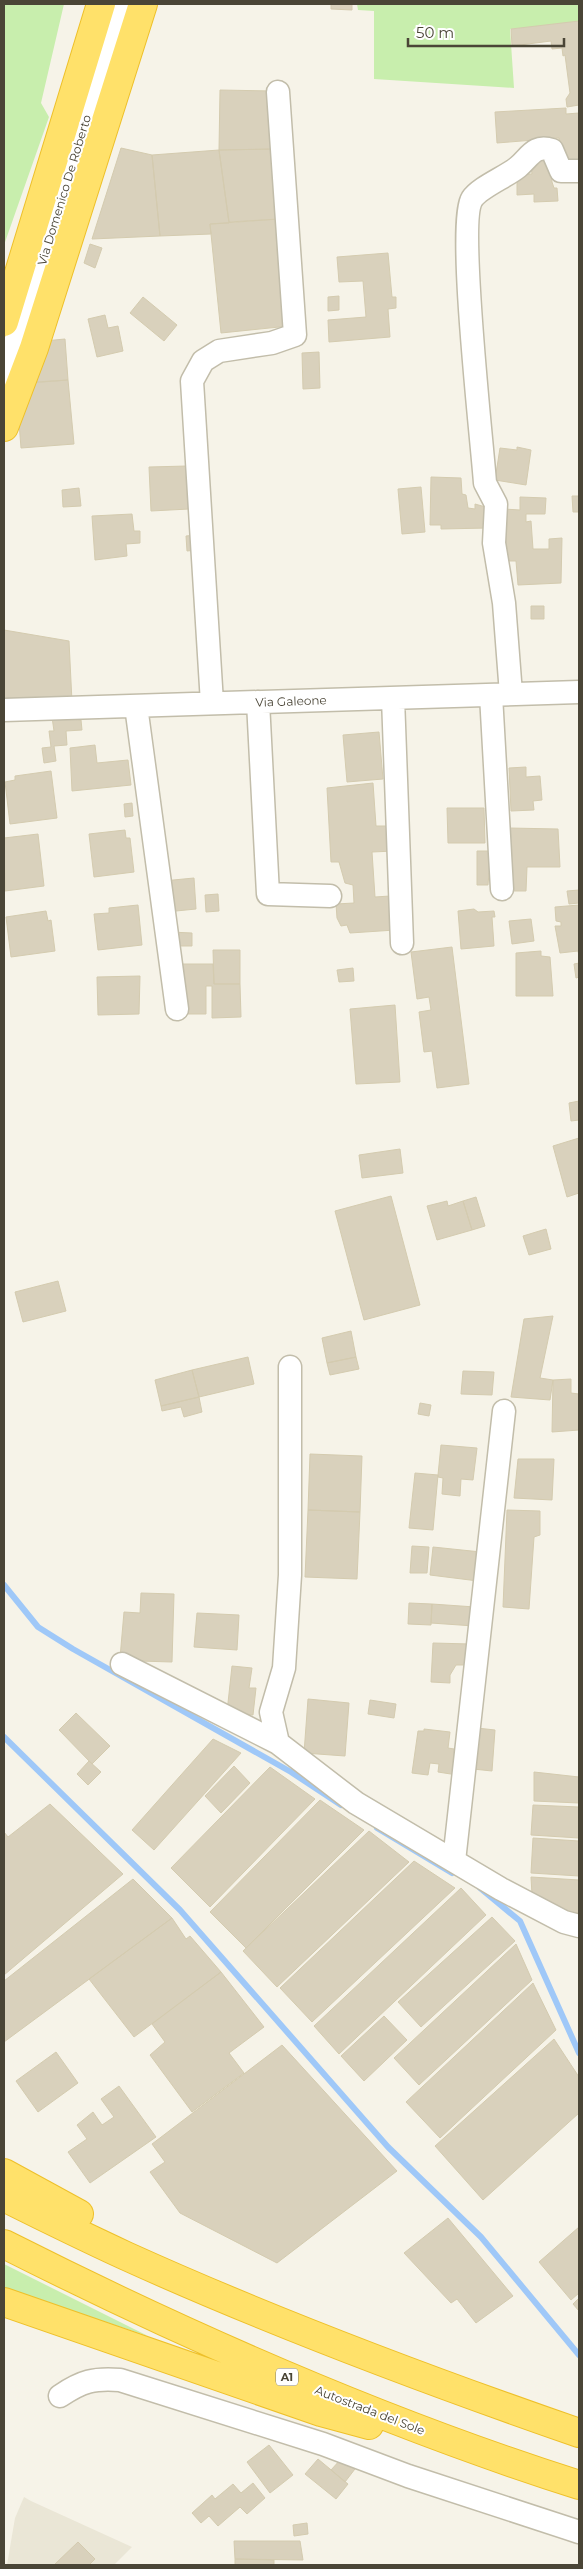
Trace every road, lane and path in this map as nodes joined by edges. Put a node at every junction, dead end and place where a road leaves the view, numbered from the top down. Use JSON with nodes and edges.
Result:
{"nodes":[{"id":1,"x":102,"y":4,"type":"edge"},
{"id":2,"x":121,"y":4,"type":"edge"},
{"id":3,"x":143,"y":4,"type":"edge"},
{"id":4,"x":278,"y":92,"type":"dead end"},
{"id":5,"x":579,"y":171,"type":"edge"},
{"id":6,"x":4,"y":322,"type":"edge"},
{"id":7,"x":4,"y":375,"type":"edge"},
{"id":8,"x":4,"y":427,"type":"edge"},
{"id":9,"x":579,"y":692,"type":"edge"},
{"id":10,"x":501,"y":694,"type":"junction"},
{"id":11,"x":393,"y":698,"type":"junction"},
{"id":12,"x":258,"y":702,"type":"junction"},
{"id":13,"x":212,"y":703,"type":"junction"},
{"id":14,"x":136,"y":706,"type":"junction"},
{"id":15,"x":4,"y":710,"type":"edge"},
{"id":16,"x":502,"y":889,"type":"dead end"},
{"id":17,"x":330,"y":896,"type":"dead end"},
{"id":18,"x":402,"y":944,"type":"dead end"},
{"id":19,"x":177,"y":1009,"type":"dead end"},
{"id":20,"x":290,"y":1367,"type":"dead end"},
{"id":21,"x":504,"y":1411,"type":"dead end"},
{"id":22,"x":122,"y":1664,"type":"dead end"},
{"id":23,"x":278,"y":1743,"type":"junction"},
{"id":24,"x":454,"y":1861,"type":"junction"},
{"id":25,"x":579,"y":1926,"type":"edge"},
{"id":26,"x":4,"y":2173,"type":"edge"},
{"id":27,"x":4,"y":2197,"type":"edge"},
{"id":28,"x":4,"y":2244,"type":"edge"},
{"id":29,"x":4,"y":2302,"type":"edge"},
{"id":30,"x":272,"y":2318,"type":"junction"},
{"id":31,"x":60,"y":2396,"type":"dead end"},
{"id":32,"x":579,"y":2433,"type":"edge"},
{"id":33,"x":499,"y":2460,"type":"junction"},
{"id":34,"x":579,"y":2485,"type":"edge"},
{"id":35,"x":579,"y":2532,"type":"edge"}],
"edges":[{"from":1,"to":6,"type":"highway"},
{"from":2,"to":7,"type":"street","name":"Via Domenico De Roberto"},
{"from":3,"to":8,"type":"highway"},
{"from":4,"to":13,"type":"street"},
{"from":5,"to":10,"type":"street"},
{"from":9,"to":10,"type":"street","name":"Via Galeone"},
{"from":10,"to":11,"type":"street","name":"Via Galeone"},
{"from":10,"to":16,"type":"street"},
{"from":11,"to":12,"type":"street","name":"Via Galeone"},
{"from":11,"to":18,"type":"street"},
{"from":12,"to":13,"type":"street","name":"Via Galeone"},
{"from":12,"to":17,"type":"street"},
{"from":13,"to":14,"type":"street","name":"Via Galeone"},
{"from":14,"to":15,"type":"street","name":"Via Galeone"},
{"from":14,"to":19,"type":"street"},
{"from":20,"to":23,"type":"street"},
{"from":21,"to":24,"type":"street"},
{"from":22,"to":23,"type":"street"},
{"from":23,"to":24,"type":"street"},
{"from":24,"to":25,"type":"street"},
{"from":26,"to":30,"type":"highway"},
{"from":27,"to":30,"type":"highway"},
{"from":28,"to":33,"type":"highway","name":"Autostrada del Sole","number":"A1"},
{"from":29,"to":33,"type":"highway","number":"A1"},
{"from":30,"to":32,"type":"highway"},
{"from":31,"to":35,"type":"street"},
{"from":33,"to":34,"type":"highway","name":"Autostrada del Sole","number":"A1"}]}
